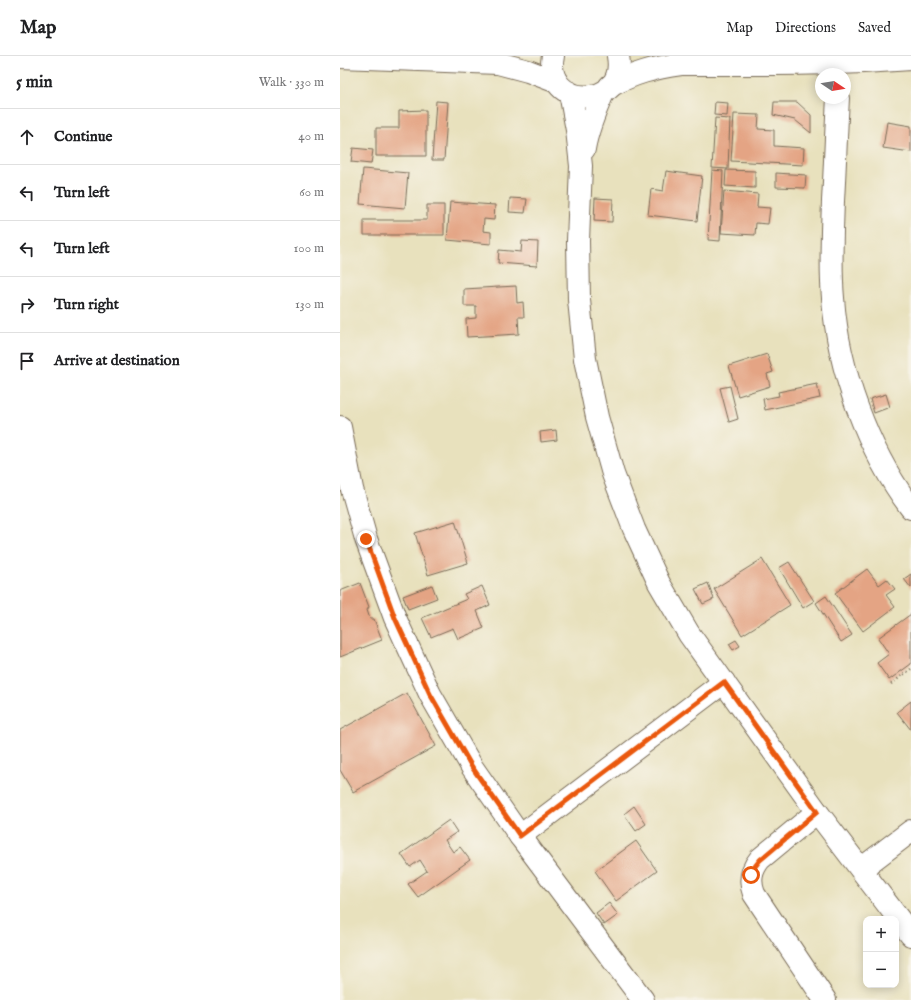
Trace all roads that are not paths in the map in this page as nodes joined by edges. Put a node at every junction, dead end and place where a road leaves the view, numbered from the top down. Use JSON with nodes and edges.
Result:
{"nodes":[{"id":1,"x":527,"y":56,"type":"edge"},
{"id":2,"x":553,"y":56,"type":"edge"},
{"id":3,"x":618,"y":56,"type":"edge"},
{"id":4,"x":648,"y":56,"type":"edge"},
{"id":5,"x":340,"y":57,"type":"edge"},
{"id":6,"x":911,"y":59,"type":"edge"},
{"id":7,"x":498,"y":63,"type":"junction"},
{"id":8,"x":681,"y":64,"type":"junction"},
{"id":9,"x":831,"y":68,"type":"edge"},
{"id":10,"x":846,"y":68,"type":"edge"},
{"id":11,"x":563,"y":88,"type":"junction"},
{"id":12,"x":606,"y":90,"type":"junction"},
{"id":13,"x":838,"y":104,"type":"edge"},
{"id":14,"x":581,"y":166,"type":"junction"},
{"id":15,"x":340,"y":427,"type":"edge"},
{"id":16,"x":911,"y":508,"type":"edge"},
{"id":17,"x":724,"y":682,"type":"junction"},
{"id":18,"x":817,"y":812,"type":"junction"},
{"id":19,"x":911,"y":831,"type":"edge"},
{"id":20,"x":520,"y":836,"type":"junction"},
{"id":21,"x":861,"y":869,"type":"junction"},
{"id":22,"x":911,"y":935,"type":"edge"},
{"id":23,"x":643,"y":1000,"type":"edge"},
{"id":24,"x":825,"y":1000,"type":"edge"}],
"edges":[{"from":1,"to":7,"type":"street"},
{"from":2,"to":11,"type":"street"},
{"from":3,"to":12,"type":"street"},
{"from":4,"to":8,"type":"street"},
{"from":5,"to":7,"type":"street"},
{"from":6,"to":10,"type":"street"},
{"from":7,"to":11,"type":"street"},
{"from":8,"to":9,"type":"street"},
{"from":8,"to":12,"type":"street"},
{"from":11,"to":12,"type":"street"},
{"from":11,"to":14,"type":"street"},
{"from":12,"to":14,"type":"street"},
{"from":13,"to":16,"type":"street"},
{"from":14,"to":17,"type":"street"},
{"from":15,"to":20,"type":"street"},
{"from":17,"to":18,"type":"street"},
{"from":17,"to":20,"type":"street"},
{"from":18,"to":21,"type":"street"},
{"from":18,"to":24,"type":"street"},
{"from":19,"to":21,"type":"street"},
{"from":20,"to":23,"type":"street"},
{"from":21,"to":22,"type":"street"}]}
